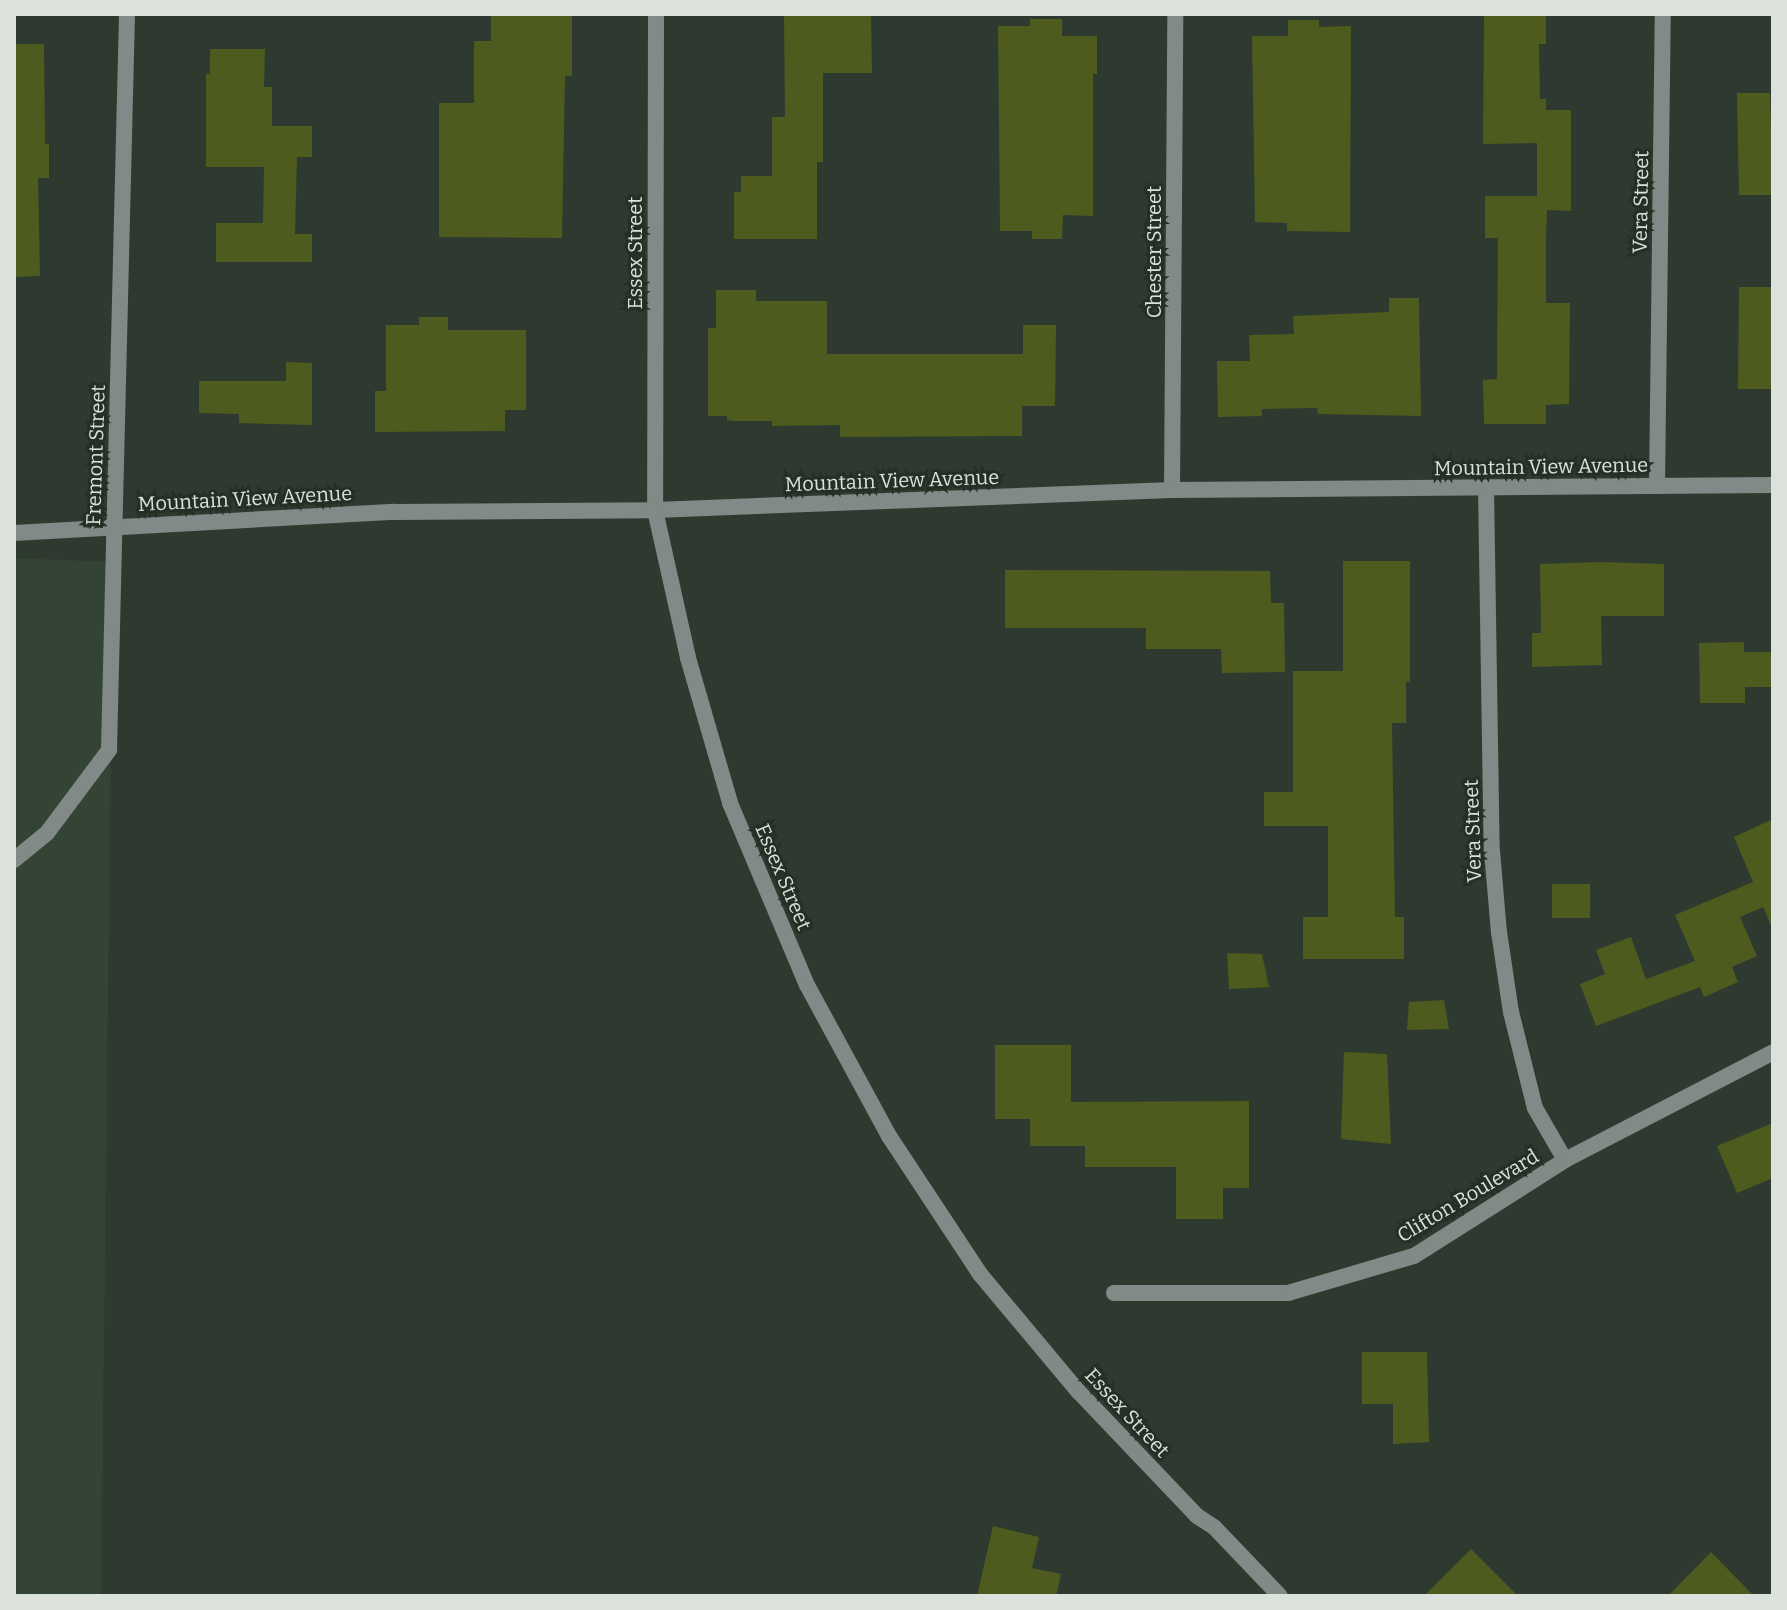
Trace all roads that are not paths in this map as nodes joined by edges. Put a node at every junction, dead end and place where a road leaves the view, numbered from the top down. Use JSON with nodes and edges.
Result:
{"nodes":[{"id":1,"x":127,"y":14,"type":"edge"},
{"id":2,"x":656,"y":14,"type":"edge"},
{"id":3,"x":1175,"y":14,"type":"edge"},
{"id":4,"x":1663,"y":14,"type":"edge"},
{"id":5,"x":1773,"y":485,"type":"edge"},
{"id":6,"x":1657,"y":486,"type":"junction"},
{"id":7,"x":1486,"y":488,"type":"junction"},
{"id":8,"x":1172,"y":490,"type":"junction"},
{"id":9,"x":655,"y":510,"type":"junction"},
{"id":10,"x":115,"y":525,"type":"junction"},
{"id":11,"x":14,"y":533,"type":"edge"},
{"id":12,"x":14,"y":860,"type":"edge"},
{"id":13,"x":1773,"y":1052,"type":"edge"},
{"id":14,"x":1565,"y":1160,"type":"junction"},
{"id":15,"x":1114,"y":1293,"type":"dead end"},
{"id":16,"x":1280,"y":1596,"type":"edge"}],
"edges":[{"from":1,"to":10,"type":"street","name":"Fremont Street"},
{"from":2,"to":9,"type":"street","name":"Essex Street"},
{"from":3,"to":8,"type":"street","name":"Chester Street"},
{"from":4,"to":6,"type":"street","name":"Vera Street"},
{"from":5,"to":6,"type":"street","name":"Mountain View Avenue"},
{"from":6,"to":7,"type":"street","name":"Mountain View Avenue"},
{"from":7,"to":8,"type":"street","name":"Mountain View Avenue"},
{"from":7,"to":14,"type":"street","name":"Vera Street"},
{"from":8,"to":9,"type":"street","name":"Mountain View Avenue"},
{"from":9,"to":10,"type":"street","name":"Mountain View Avenue"},
{"from":9,"to":16,"type":"street","name":"Essex Street"},
{"from":10,"to":11,"type":"street","name":"Mountain View Avenue"},
{"from":10,"to":12,"type":"street","name":"Fremont Street"},
{"from":13,"to":14,"type":"street","name":"Clifton Boulevard"},
{"from":14,"to":15,"type":"street","name":"Clifton Boulevard"}]}
